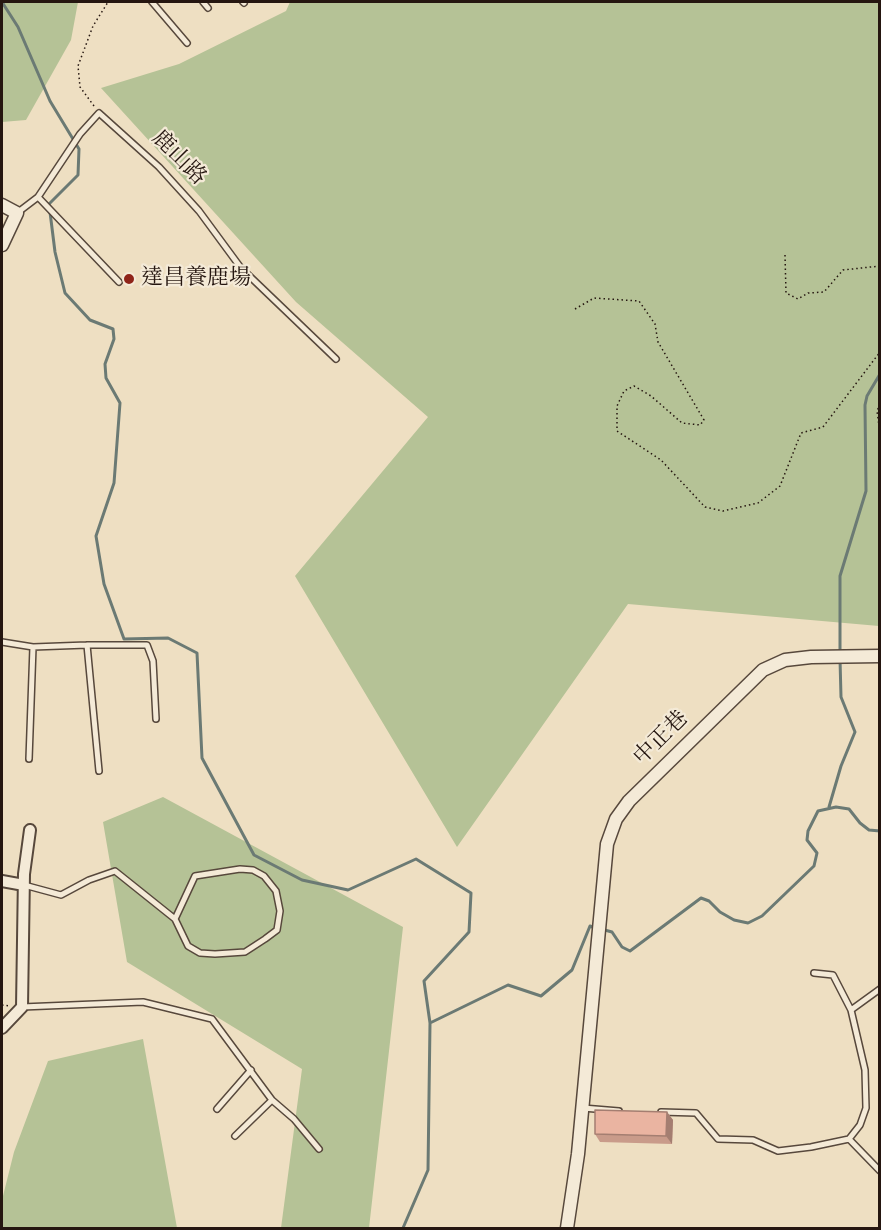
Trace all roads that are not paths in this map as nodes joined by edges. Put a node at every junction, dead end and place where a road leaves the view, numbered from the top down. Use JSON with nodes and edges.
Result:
{"nodes":[{"id":1,"x":152,"y":2,"type":"edge"},
{"id":2,"x":203,"y":2,"type":"edge"},
{"id":3,"x":208,"y":8,"type":"dead end"},
{"id":4,"x":187,"y":43,"type":"dead end"},
{"id":5,"x":38,"y":197,"type":"junction"},
{"id":6,"x":2,"y":205,"type":"edge"},
{"id":7,"x":18,"y":213,"type":"junction"},
{"id":8,"x":2,"y":245,"type":"edge"},
{"id":9,"x":119,"y":282,"type":"dead end"},
{"id":10,"x":336,"y":359,"type":"dead end"},
{"id":11,"x":2,"y":642,"type":"edge"},
{"id":12,"x":87,"y":645,"type":"junction"},
{"id":13,"x":33,"y":647,"type":"junction"},
{"id":14,"x":879,"y":656,"type":"edge"},
{"id":15,"x":156,"y":719,"type":"dead end"},
{"id":16,"x":29,"y":759,"type":"dead end"},
{"id":17,"x":99,"y":771,"type":"dead end"},
{"id":18,"x":30,"y":830,"type":"dead end"},
{"id":19,"x":2,"y":881,"type":"edge"},
{"id":20,"x":24,"y":885,"type":"junction"},
{"id":21,"x":175,"y":919,"type":"junction"},
{"id":22,"x":814,"y":974,"type":"dead end"},
{"id":23,"x":879,"y":989,"type":"edge"},
{"id":24,"x":22,"y":1007,"type":"junction"},
{"id":25,"x":851,"y":1010,"type":"junction"},
{"id":26,"x":2,"y":1028,"type":"edge"},
{"id":27,"x":251,"y":1070,"type":"junction"},
{"id":28,"x":272,"y":1100,"type":"junction"},
{"id":29,"x":582,"y":1108,"type":"junction"},
{"id":30,"x":217,"y":1109,"type":"dead end"},
{"id":31,"x":628,"y":1112,"type":"edge"},
{"id":32,"x":651,"y":1112,"type":"edge"},
{"id":33,"x":235,"y":1136,"type":"dead end"},
{"id":34,"x":849,"y":1139,"type":"junction"},
{"id":35,"x":319,"y":1149,"type":"dead end"},
{"id":36,"x":879,"y":1171,"type":"edge"},
{"id":37,"x":567,"y":1228,"type":"edge"}],
"edges":[{"from":1,"to":4,"type":"lane"},
{"from":2,"to":3,"type":"lane"},
{"from":5,"to":7,"type":"lane"},
{"from":5,"to":9,"type":"lane"},
{"from":5,"to":10,"type":"lane","name":"鹿山路"},
{"from":6,"to":7,"type":"street"},
{"from":7,"to":8,"type":"street"},
{"from":11,"to":13,"type":"lane"},
{"from":12,"to":13,"type":"lane"},
{"from":12,"to":15,"type":"lane"},
{"from":12,"to":17,"type":"lane"},
{"from":13,"to":16,"type":"lane"},
{"from":14,"to":29,"type":"street","name":"中正巷"},
{"from":18,"to":20,"type":"street"},
{"from":19,"to":20,"type":"street"},
{"from":20,"to":21,"type":"lane"},
{"from":20,"to":24,"type":"street"},
{"from":21,"to":21,"type":"lane"},
{"from":22,"to":25,"type":"lane"},
{"from":23,"to":25,"type":"lane"},
{"from":24,"to":26,"type":"street"},
{"from":24,"to":27,"type":"lane"},
{"from":25,"to":34,"type":"lane"},
{"from":27,"to":28,"type":"lane"},
{"from":27,"to":30,"type":"lane"},
{"from":28,"to":33,"type":"lane"},
{"from":28,"to":35,"type":"lane"},
{"from":29,"to":31,"type":"lane"},
{"from":29,"to":37,"type":"street"},
{"from":32,"to":34,"type":"lane"},
{"from":34,"to":36,"type":"lane"}]}
